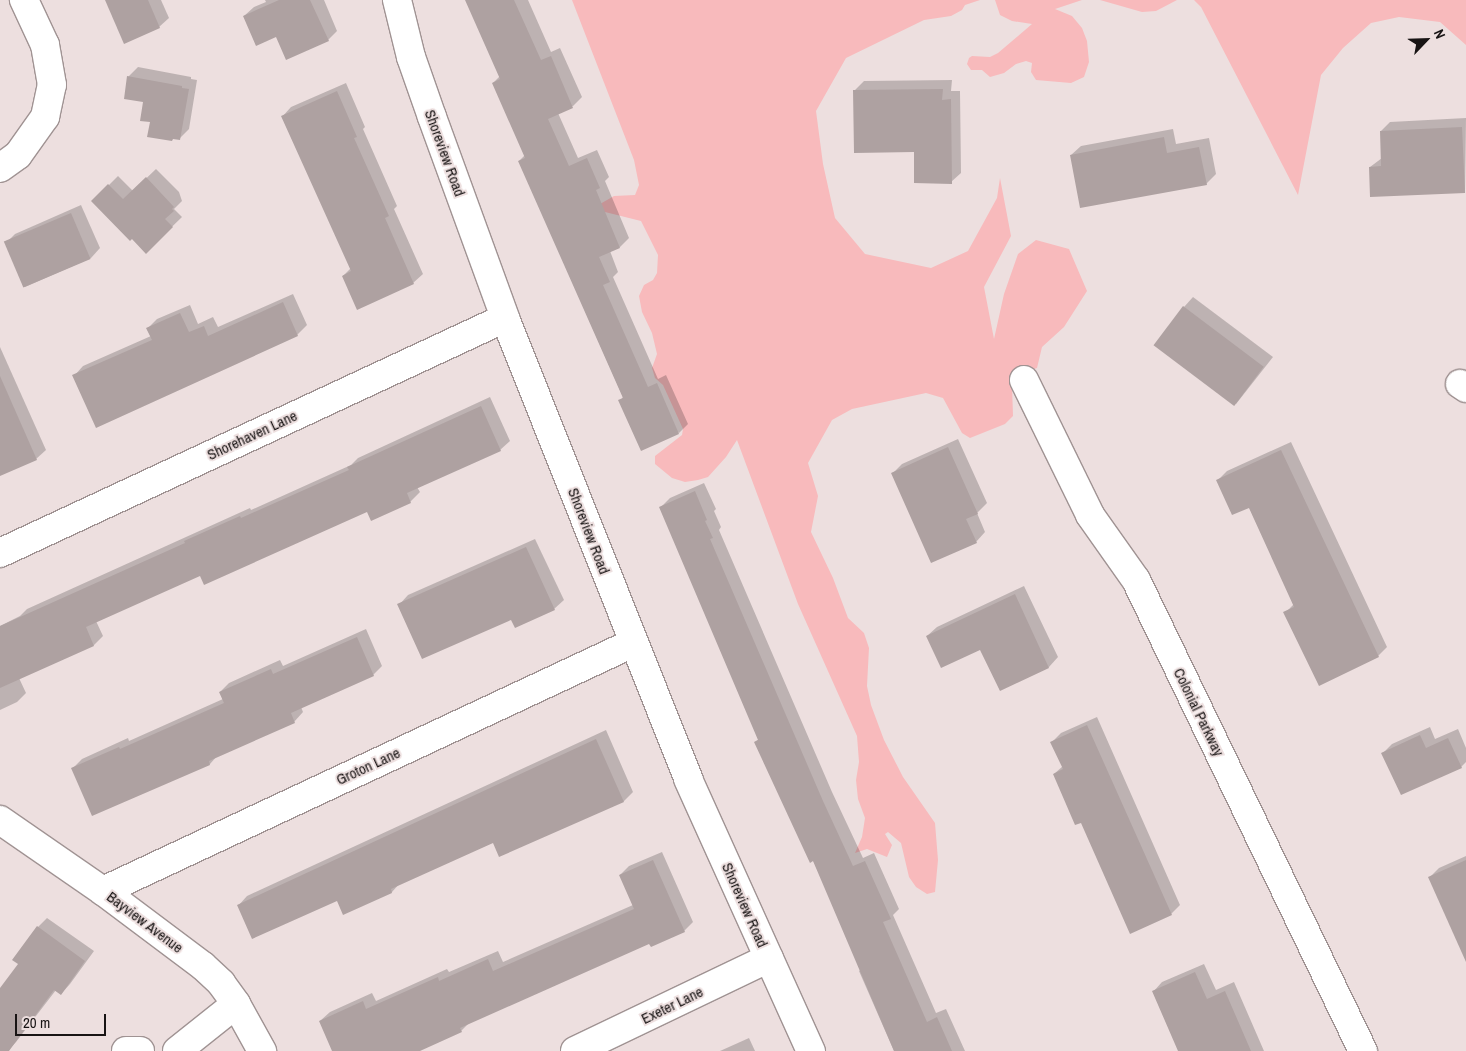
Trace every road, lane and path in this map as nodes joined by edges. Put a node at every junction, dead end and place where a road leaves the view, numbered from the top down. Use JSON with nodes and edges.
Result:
{"nodes":[{"id":1,"x":24,"y":0,"type":"edge"},
{"id":2,"x":397,"y":0,"type":"edge"},
{"id":3,"x":0,"y":168,"type":"edge"},
{"id":4,"x":505,"y":318,"type":"junction"},
{"id":5,"x":1024,"y":380,"type":"dead end"},
{"id":6,"x":0,"y":553,"type":"edge"},
{"id":7,"x":633,"y":643,"type":"junction"},
{"id":8,"x":0,"y":820,"type":"edge"},
{"id":9,"x":103,"y":891,"type":"junction"},
{"id":10,"x":769,"y":958,"type":"junction"},
{"id":11,"x":236,"y":1004,"type":"junction"},
{"id":12,"x":126,"y":1051,"type":"edge"},
{"id":13,"x":140,"y":1051,"type":"edge"},
{"id":14,"x":176,"y":1051,"type":"edge"},
{"id":15,"x":262,"y":1051,"type":"edge"},
{"id":16,"x":575,"y":1051,"type":"edge"},
{"id":17,"x":810,"y":1051,"type":"edge"},
{"id":18,"x":1363,"y":1051,"type":"edge"}],
"edges":[{"from":1,"to":3,"type":"street"},
{"from":2,"to":4,"type":"street","name":"Shoreview Road"},
{"from":4,"to":6,"type":"street","name":"Shorehaven Lane"},
{"from":4,"to":7,"type":"street","name":"Shoreview Road"},
{"from":5,"to":18,"type":"street","name":"Colonial Parkway"},
{"from":7,"to":9,"type":"street","name":"Groton Lane"},
{"from":7,"to":10,"type":"street","name":"Shoreview Road"},
{"from":8,"to":9,"type":"street","name":"Bayview Avenue"},
{"from":9,"to":11,"type":"street","name":"Bayview Avenue"},
{"from":10,"to":16,"type":"street","name":"Exeter Lane"},
{"from":10,"to":17,"type":"street","name":"Shoreview Road"},
{"from":11,"to":14,"type":"street"},
{"from":11,"to":15,"type":"street","name":"Bayview Avenue"},
{"from":12,"to":13,"type":"street"}]}
